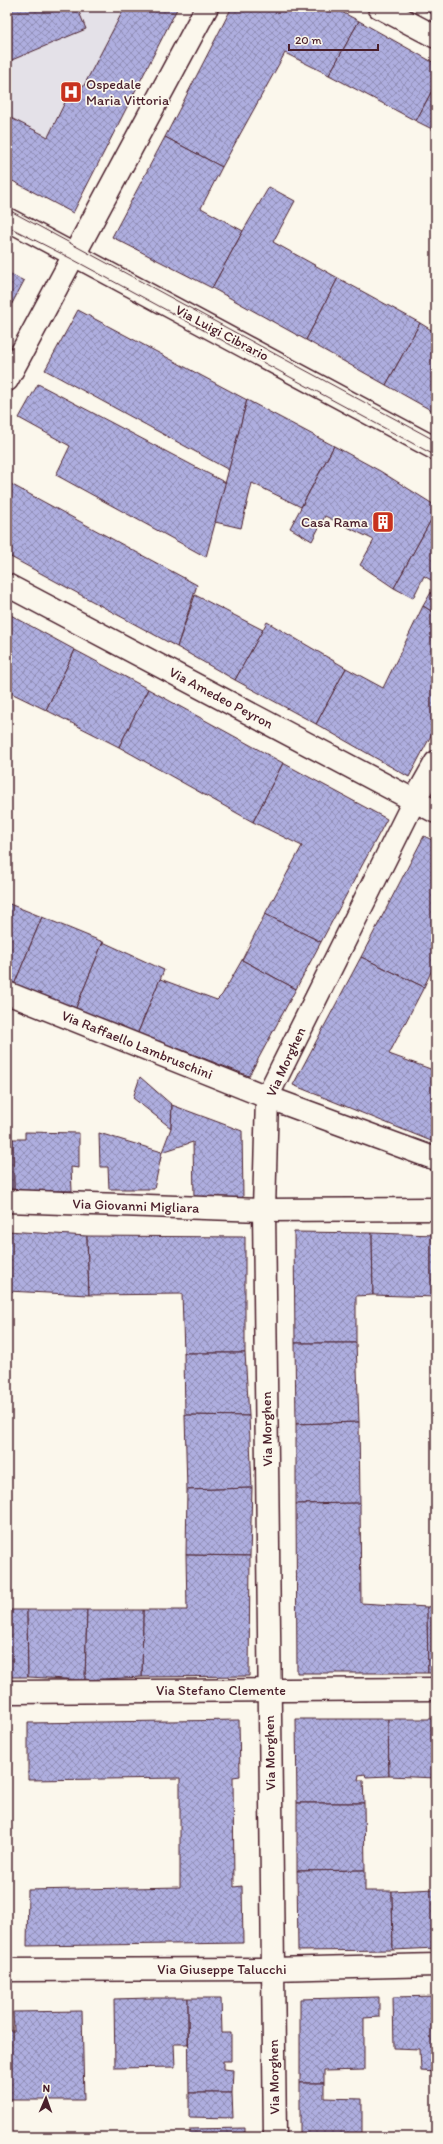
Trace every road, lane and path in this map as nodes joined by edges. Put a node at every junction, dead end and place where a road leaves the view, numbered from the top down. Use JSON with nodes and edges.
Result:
{"nodes":[{"id":1,"x":207,"y":7,"type":"edge"},
{"id":2,"x":379,"y":7,"type":"edge"},
{"id":3,"x":436,"y":37,"type":"edge"},
{"id":4,"x":7,"y":219,"type":"edge"},
{"id":5,"x":74,"y":254,"type":"junction"},
{"id":6,"x":7,"y":380,"type":"edge"},
{"id":7,"x":436,"y":449,"type":"edge"},
{"id":8,"x":7,"y":585,"type":"edge"},
{"id":9,"x":436,"y":762,"type":"edge"},
{"id":10,"x":414,"y":801,"type":"junction"},
{"id":11,"x":436,"y":812,"type":"edge"},
{"id":12,"x":7,"y":993,"type":"edge"},
{"id":13,"x":267,"y":1097,"type":"junction"},
{"id":14,"x":436,"y":1159,"type":"edge"},
{"id":15,"x":7,"y":1201,"type":"edge"},
{"id":16,"x":436,"y":1209,"type":"edge"},
{"id":17,"x":264,"y":1210,"type":"junction"},
{"id":18,"x":269,"y":1690,"type":"junction"},
{"id":19,"x":436,"y":1690,"type":"edge"},
{"id":20,"x":7,"y":1692,"type":"edge"},
{"id":21,"x":436,"y":1965,"type":"edge"},
{"id":22,"x":272,"y":1969,"type":"junction"},
{"id":23,"x":7,"y":1970,"type":"edge"},
{"id":24,"x":275,"y":2137,"type":"edge"}],
"edges":[{"from":1,"to":5,"type":"street"},
{"from":2,"to":3,"type":"street"},
{"from":4,"to":5,"type":"street","name":"Via Luigi Cibrario"},
{"from":5,"to":6,"type":"street"},
{"from":5,"to":7,"type":"street","name":"Via Luigi Cibrario"},
{"from":8,"to":10,"type":"street","name":"Via Amedeo Peyron"},
{"from":9,"to":10,"type":"street","name":"Via Morghen"},
{"from":10,"to":11,"type":"street","name":"Via Amedeo Peyron"},
{"from":10,"to":13,"type":"street","name":"Via Morghen"},
{"from":12,"to":13,"type":"street","name":"Via Raffaello Lambruschini"},
{"from":13,"to":14,"type":"street","name":"Via Raffaello Lambruschini"},
{"from":13,"to":17,"type":"street","name":"Via Morghen"},
{"from":15,"to":17,"type":"street","name":"Via Giovanni Migliara"},
{"from":16,"to":17,"type":"street","name":"Via Giovanni Migliara"},
{"from":17,"to":18,"type":"street","name":"Via Morghen"},
{"from":18,"to":19,"type":"street","name":"Via Stefano Clemente"},
{"from":18,"to":20,"type":"street","name":"Via Stefano Clemente"},
{"from":18,"to":22,"type":"street","name":"Via Morghen"},
{"from":21,"to":22,"type":"street","name":"Via Giuseppe Talucchi"},
{"from":22,"to":23,"type":"street","name":"Via Giuseppe Talucchi"},
{"from":22,"to":24,"type":"street","name":"Via Morghen"}]}
